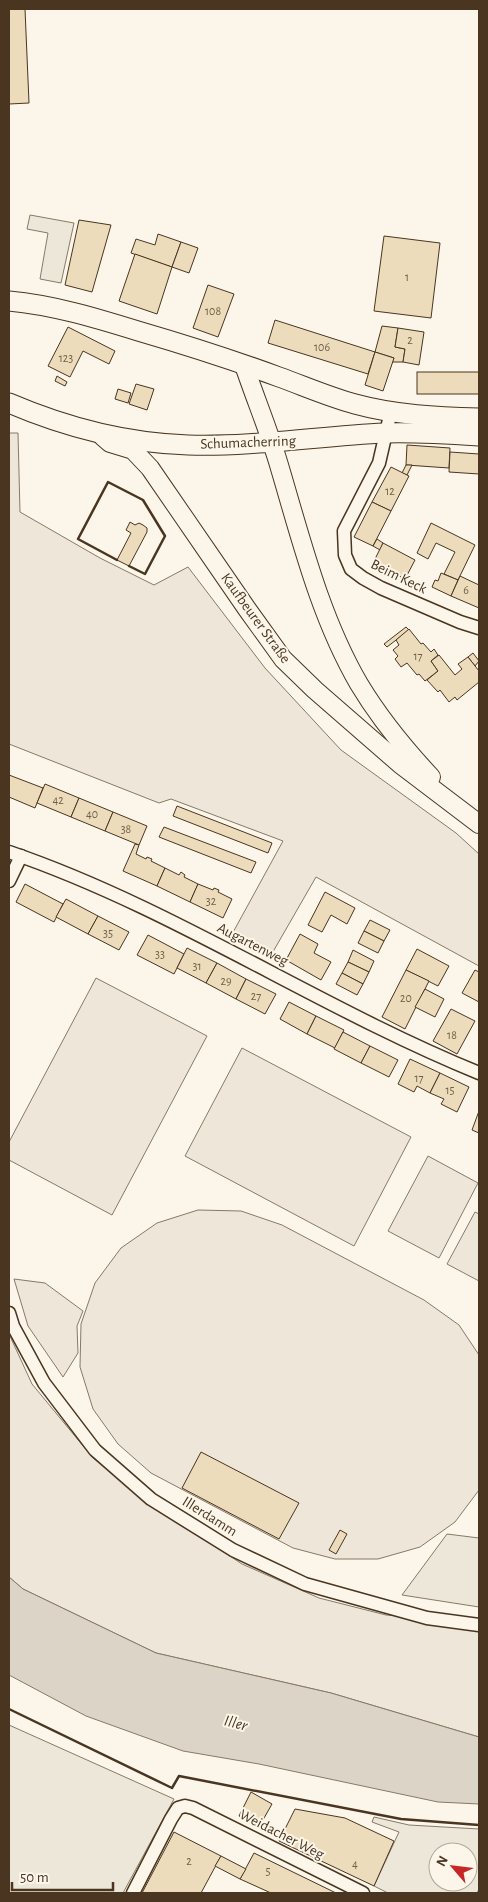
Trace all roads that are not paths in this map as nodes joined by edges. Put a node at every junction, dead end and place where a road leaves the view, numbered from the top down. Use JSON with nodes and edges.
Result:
{"nodes":[{"id":1,"x":9,"y":290,"type":"edge"},
{"id":2,"x":9,"y":301,"type":"edge"},
{"id":3,"x":36,"y":304,"type":"junction"},
{"id":4,"x":9,"y":314,"type":"edge"},
{"id":5,"x":244,"y":365,"type":"junction"},
{"id":6,"x":12,"y":405,"type":"edge"},
{"id":7,"x":391,"y":411,"type":"junction"},
{"id":8,"x":479,"y":418,"type":"edge"},
{"id":9,"x":95,"y":431,"type":"junction"},
{"id":10,"x":385,"y":433,"type":"junction"},
{"id":11,"x":479,"y":436,"type":"edge"},
{"id":12,"x":270,"y":442,"type":"junction"},
{"id":13,"x":479,"y":628,"type":"edge"},
{"id":14,"x":460,"y":809,"type":"junction"},
{"id":15,"x":479,"y":824,"type":"edge"},
{"id":16,"x":15,"y":854,"type":"edge"},
{"id":17,"x":9,"y":881,"type":"edge"},
{"id":18,"x":479,"y":1073,"type":"edge"},
{"id":19,"x":9,"y":1313,"type":"edge"},
{"id":20,"x":479,"y":1625,"type":"edge"},
{"id":21,"x":133,"y":1893,"type":"edge"},
{"id":22,"x":363,"y":1893,"type":"edge"}],
"edges":[{"from":1,"to":3,"type":"main road"},
{"from":2,"to":3,"type":"main road"},
{"from":3,"to":4,"type":"main road"},
{"from":3,"to":5,"type":"main road"},
{"from":5,"to":7,"type":"main road"},
{"from":5,"to":12,"type":"street","name":"Kaufbeurer Straße"},
{"from":6,"to":9,"type":"main road","name":"Schumacherring"},
{"from":7,"to":8,"type":"main road"},
{"from":7,"to":10,"type":"street","name":"Beim Keck"},
{"from":9,"to":12,"type":"main road","name":"Schumacherring"},
{"from":9,"to":14,"type":"street","name":"Kaufbeurer Straße"},
{"from":10,"to":11,"type":"main road","name":"Schumacherring"},
{"from":10,"to":12,"type":"main road","name":"Schumacherring"},
{"from":10,"to":13,"type":"street","name":"Beim Keck"},
{"from":12,"to":14,"type":"street","name":"Kaufbeurer Straße"},
{"from":14,"to":15,"type":"street","name":"Kaufbeurer Straße"},
{"from":16,"to":17,"type":"street"},
{"from":16,"to":18,"type":"street","name":"Augartenweg"},
{"from":19,"to":20,"type":"street","name":"Illerdamm"},
{"from":21,"to":22,"type":"street","name":"Weidacher Weg"}]}
